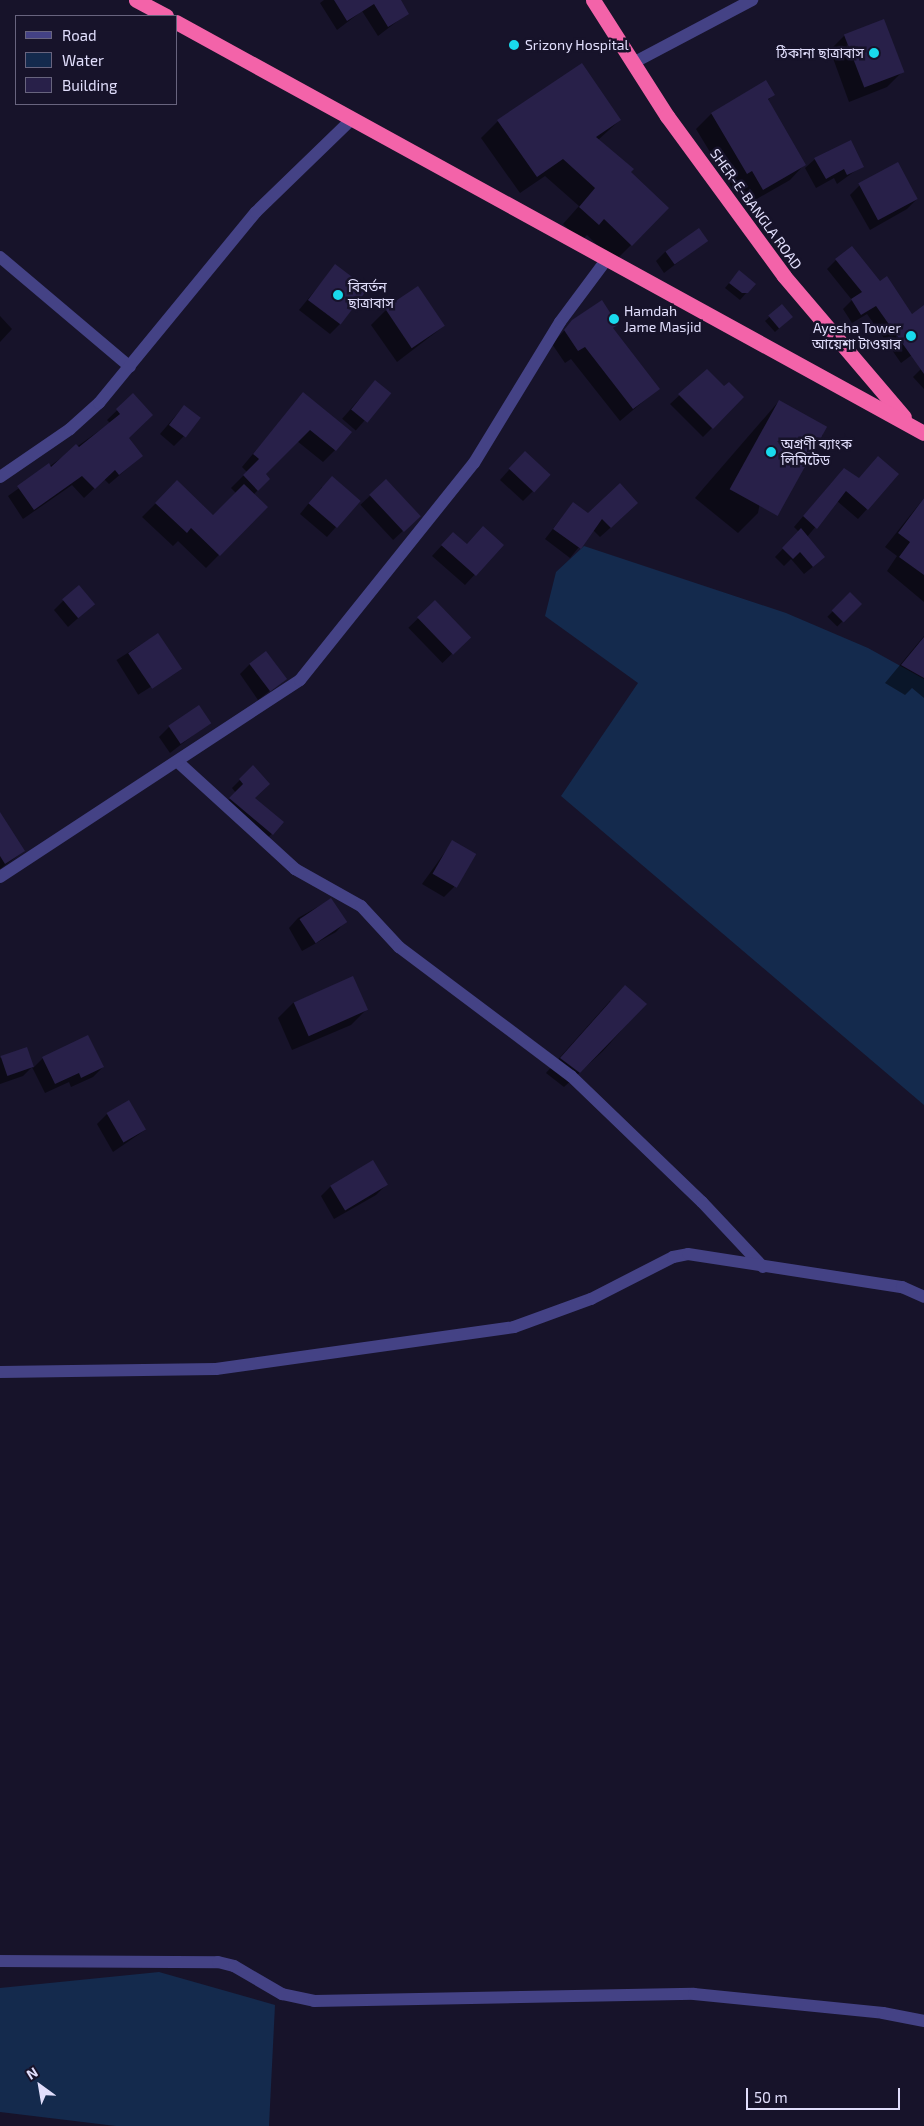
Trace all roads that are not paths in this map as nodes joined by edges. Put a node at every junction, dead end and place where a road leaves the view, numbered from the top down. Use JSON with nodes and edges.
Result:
{"nodes":[{"id":1,"x":136,"y":0,"type":"edge"},
{"id":2,"x":593,"y":0,"type":"edge"},
{"id":3,"x":752,"y":0,"type":"edge"},
{"id":4,"x":164,"y":15,"type":"edge"},
{"id":5,"x":178,"y":23,"type":"edge"},
{"id":6,"x":633,"y":63,"type":"junction"},
{"id":7,"x":352,"y":119,"type":"junction"},
{"id":8,"x":0,"y":258,"type":"edge"},
{"id":9,"x":607,"y":259,"type":"junction"},
{"id":10,"x":130,"y":367,"type":"junction"},
{"id":11,"x":910,"y":424,"type":"junction"},
{"id":12,"x":924,"y":433,"type":"edge"},
{"id":13,"x":0,"y":477,"type":"edge"},
{"id":14,"x":178,"y":762,"type":"junction"},
{"id":15,"x":0,"y":877,"type":"edge"},
{"id":16,"x":763,"y":1268,"type":"junction"},
{"id":17,"x":924,"y":1297,"type":"edge"},
{"id":18,"x":0,"y":1372,"type":"edge"},
{"id":19,"x":0,"y":1961,"type":"edge"},
{"id":20,"x":924,"y":2021,"type":"edge"}],
"edges":[{"from":1,"to":4,"type":"highway"},
{"from":2,"to":6,"type":"highway","name":"SHER-E-BANGLA ROAD"},
{"from":3,"to":6,"type":"street"},
{"from":5,"to":7,"type":"highway"},
{"from":6,"to":11,"type":"highway","name":"SHER-E-BANGLA ROAD"},
{"from":7,"to":9,"type":"highway"},
{"from":7,"to":10,"type":"street"},
{"from":8,"to":10,"type":"street"},
{"from":9,"to":11,"type":"highway"},
{"from":9,"to":14,"type":"street"},
{"from":10,"to":13,"type":"street"},
{"from":11,"to":12,"type":"highway"},
{"from":14,"to":15,"type":"street"},
{"from":14,"to":16,"type":"street"},
{"from":16,"to":17,"type":"street"},
{"from":16,"to":18,"type":"street"},
{"from":19,"to":20,"type":"street"}]}
